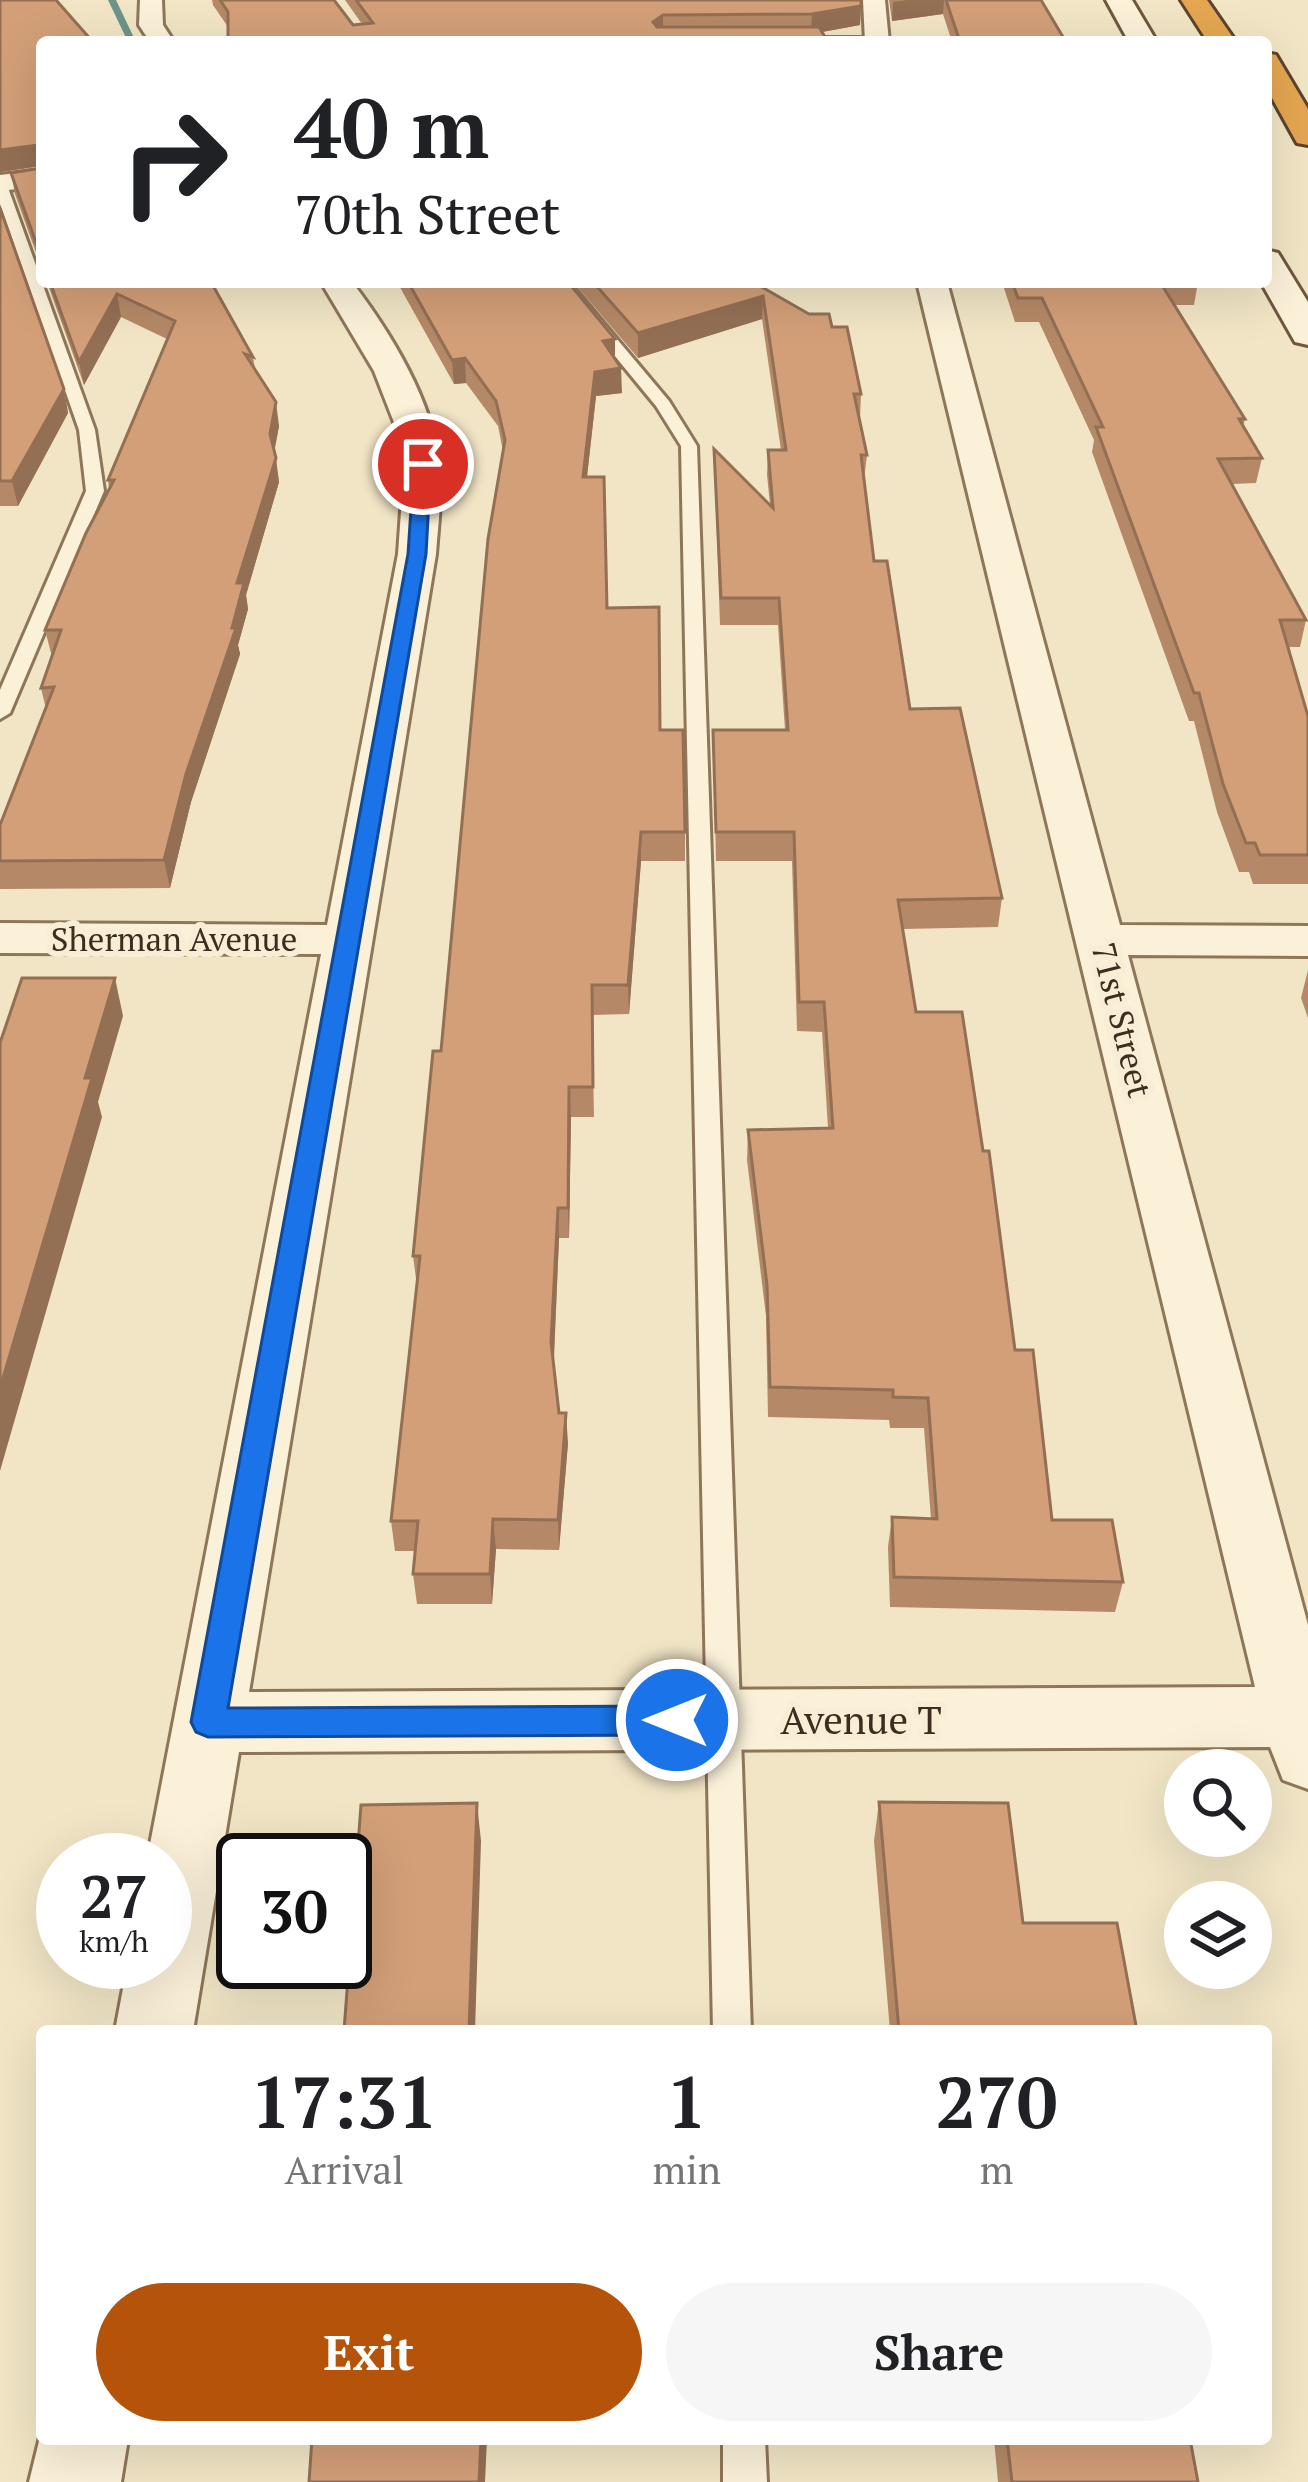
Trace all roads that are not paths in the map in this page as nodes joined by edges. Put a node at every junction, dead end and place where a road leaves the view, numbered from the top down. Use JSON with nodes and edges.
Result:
{"nodes":[{"id":1,"x":151,"y":0,"type":"edge"},
{"id":2,"x":874,"y":0,"type":"edge"},
{"id":3,"x":1119,"y":0,"type":"edge"},
{"id":4,"x":1194,"y":0,"type":"edge"},
{"id":5,"x":1228,"y":0,"type":"edge"},
{"id":6,"x":1234,"y":35,"type":"edge"},
{"id":7,"x":157,"y":36,"type":"edge"},
{"id":8,"x":876,"y":36,"type":"edge"},
{"id":9,"x":1140,"y":36,"type":"edge"},
{"id":10,"x":1272,"y":72,"type":"edge"},
{"id":11,"x":1272,"y":102,"type":"edge"},
{"id":12,"x":1302,"y":127,"type":"edge"},
{"id":13,"x":36,"y":179,"type":"edge"},
{"id":14,"x":0,"y":184,"type":"edge"},
{"id":15,"x":1272,"y":271,"type":"edge"},
{"id":16,"x":36,"y":286,"type":"edge"},
{"id":17,"x":37,"y":288,"type":"edge"},
{"id":18,"x":341,"y":288,"type":"edge"},
{"id":19,"x":566,"y":288,"type":"edge"},
{"id":20,"x":934,"y":288,"type":"edge"},
{"id":21,"x":1308,"y":334,"type":"edge"},
{"id":22,"x":0,"y":713,"type":"edge"},
{"id":23,"x":0,"y":938,"type":"edge"},
{"id":24,"x":348,"y":940,"type":"junction"},
{"id":25,"x":1102,"y":940,"type":"junction"},
{"id":26,"x":1308,"y":940,"type":"edge"},
{"id":27,"x":724,"y":1720,"type":"junction"},
{"id":28,"x":208,"y":1722,"type":"junction"},
{"id":29,"x":1303,"y":1738,"type":"edge"},
{"id":30,"x":155,"y":2025,"type":"edge"},
{"id":31,"x":732,"y":2025,"type":"edge"},
{"id":32,"x":82,"y":2445,"type":"edge"},
{"id":33,"x":743,"y":2445,"type":"edge"},
{"id":34,"x":75,"y":2482,"type":"edge"},
{"id":35,"x":745,"y":2482,"type":"edge"}],
"edges":[{"from":1,"to":7,"type":"street"},
{"from":2,"to":8,"type":"street"},
{"from":3,"to":9,"type":"main road"},
{"from":4,"to":6,"type":"highway"},
{"from":5,"to":6,"type":"highway"},
{"from":10,"to":12,"type":"highway"},
{"from":11,"to":12,"type":"highway"},
{"from":13,"to":14,"type":"street"},
{"from":14,"to":16,"type":"lane"},
{"from":15,"to":21,"type":"main road"},
{"from":17,"to":22,"type":"lane"},
{"from":18,"to":24,"type":"street"},
{"from":19,"to":27,"type":"lane"},
{"from":20,"to":25,"type":"street","name":"71st Street"},
{"from":23,"to":24,"type":"street","name":"Sherman Avenue"},
{"from":24,"to":28,"type":"street"},
{"from":25,"to":26,"type":"street"},
{"from":25,"to":29,"type":"street","name":"71st Street"},
{"from":27,"to":28,"type":"street","name":"Avenue T"},
{"from":27,"to":29,"type":"street","name":"Avenue T"},
{"from":27,"to":31,"type":"lane"},
{"from":28,"to":30,"type":"street"},
{"from":32,"to":34,"type":"street"},
{"from":33,"to":35,"type":"lane"}]}
